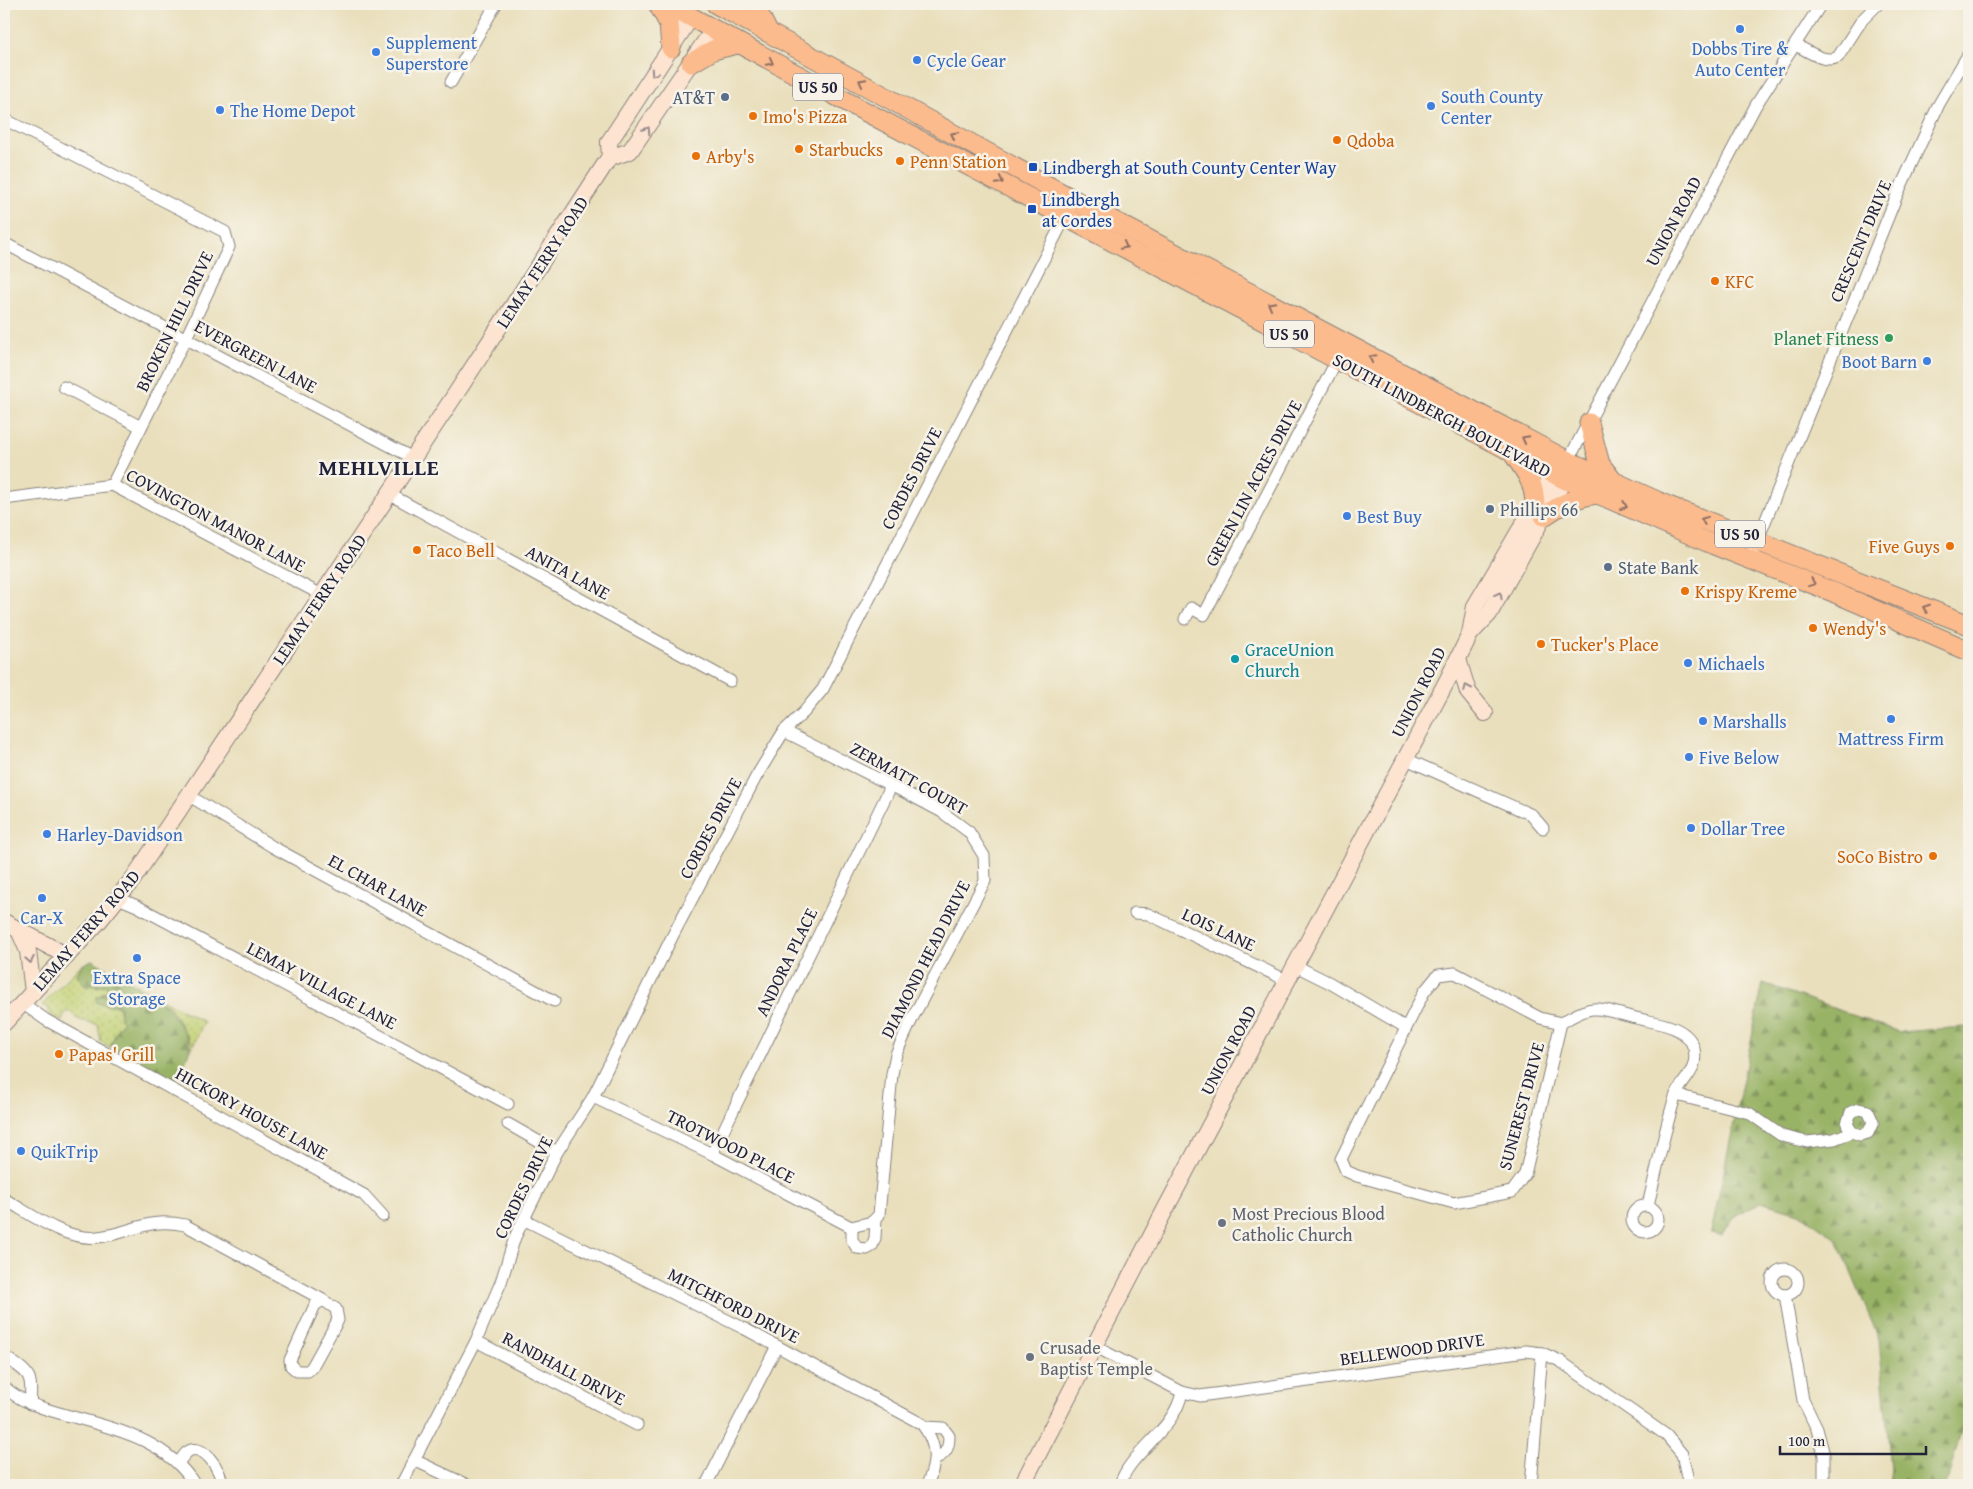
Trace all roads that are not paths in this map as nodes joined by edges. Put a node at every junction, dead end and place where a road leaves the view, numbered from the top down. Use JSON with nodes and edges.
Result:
{"nodes":[{"id":1,"x":496,"y":4,"type":"edge"},
{"id":2,"x":658,"y":4,"type":"edge"},
{"id":3,"x":667,"y":4,"type":"edge"},
{"id":4,"x":754,"y":4,"type":"edge"},
{"id":5,"x":1821,"y":4,"type":"edge"},
{"id":6,"x":1878,"y":4,"type":"edge"},
{"id":7,"x":724,"y":6,"type":"edge"},
{"id":8,"x":695,"y":11,"type":"edge"},
{"id":9,"x":712,"y":30,"type":"junction"},
{"id":10,"x":768,"y":32,"type":"junction"},
{"id":11,"x":737,"y":44,"type":"junction"},
{"id":12,"x":1796,"y":45,"type":"junction"},
{"id":13,"x":671,"y":48,"type":"junction"},
{"id":14,"x":1969,"y":53,"type":"edge"},
{"id":15,"x":691,"y":63,"type":"junction"},
{"id":16,"x":451,"y":82,"type":"dead end"},
{"id":17,"x":4,"y":119,"type":"edge"},
{"id":18,"x":610,"y":158,"type":"junction"},
{"id":19,"x":1070,"y":208,"type":"junction"},
{"id":20,"x":4,"y":243,"type":"edge"},
{"id":21,"x":186,"y":338,"type":"junction"},
{"id":22,"x":1341,"y":352,"type":"junction"},
{"id":23,"x":64,"y":387,"type":"dead end"},
{"id":24,"x":1589,"y":423,"type":"junction"},
{"id":25,"x":141,"y":427,"type":"junction"},
{"id":26,"x":1511,"y":452,"type":"junction"},
{"id":27,"x":413,"y":458,"type":"junction"},
{"id":28,"x":1562,"y":471,"type":"junction"},
{"id":29,"x":1613,"y":481,"type":"junction"},
{"id":30,"x":112,"y":484,"type":"junction"},
{"id":31,"x":389,"y":494,"type":"junction"},
{"id":32,"x":1596,"y":494,"type":"junction"},
{"id":33,"x":4,"y":499,"type":"edge"},
{"id":34,"x":1540,"y":511,"type":"junction"},
{"id":35,"x":1757,"y":541,"type":"junction"},
{"id":36,"x":1750,"y":559,"type":"junction"},
{"id":37,"x":322,"y":595,"type":"junction"},
{"id":38,"x":1185,"y":618,"type":"dead end"},
{"id":39,"x":1969,"y":625,"type":"edge"},
{"id":40,"x":1969,"y":651,"type":"edge"},
{"id":41,"x":1458,"y":659,"type":"junction"},
{"id":42,"x":730,"y":682,"type":"dead end"},
{"id":43,"x":1485,"y":713,"type":"dead end"},
{"id":44,"x":784,"y":731,"type":"junction"},
{"id":45,"x":1406,"y":759,"type":"junction"},
{"id":46,"x":891,"y":786,"type":"junction"},
{"id":47,"x":188,"y":795,"type":"junction"},
{"id":48,"x":1543,"y":828,"type":"dead end"},
{"id":49,"x":985,"y":881,"type":"joint"},
{"id":50,"x":118,"y":898,"type":"junction"},
{"id":51,"x":1135,"y":913,"type":"dead end"},
{"id":52,"x":4,"y":922,"type":"edge"},
{"id":53,"x":19,"y":930,"type":"junction"},
{"id":54,"x":67,"y":956,"type":"junction"},
{"id":55,"x":1296,"y":966,"type":"junction"},
{"id":56,"x":1288,"y":981,"type":"junction"},
{"id":57,"x":27,"y":997,"type":"junction"},
{"id":58,"x":554,"y":1001,"type":"dead end"},
{"id":59,"x":4,"y":1023,"type":"edge"},
{"id":60,"x":1560,"y":1023,"type":"junction"},
{"id":61,"x":1406,"y":1027,"type":"junction"},
{"id":62,"x":1676,"y":1095,"type":"junction"},
{"id":63,"x":593,"y":1097,"type":"junction"},
{"id":64,"x":508,"y":1104,"type":"dead end"},
{"id":65,"x":508,"y":1124,"type":"dead end"},
{"id":66,"x":1852,"y":1132,"type":"dead end"},
{"id":67,"x":557,"y":1152,"type":"junction"},
{"id":68,"x":712,"y":1154,"type":"junction"},
{"id":69,"x":4,"y":1199,"type":"edge"},
{"id":70,"x":1648,"y":1205,"type":"dead end"},
{"id":71,"x":383,"y":1216,"type":"dead end"},
{"id":72,"x":876,"y":1218,"type":"junction"},
{"id":73,"x":525,"y":1220,"type":"junction"},
{"id":74,"x":852,"y":1227,"type":"junction"},
{"id":75,"x":1785,"y":1295,"type":"dead end"},
{"id":76,"x":323,"y":1300,"type":"junction"},
{"id":77,"x":476,"y":1341,"type":"junction"},
{"id":78,"x":777,"y":1346,"type":"junction"},
{"id":79,"x":1094,"y":1346,"type":"junction"},
{"id":80,"x":1542,"y":1354,"type":"junction"},
{"id":81,"x":4,"y":1356,"type":"edge"},
{"id":82,"x":4,"y":1386,"type":"edge"},
{"id":83,"x":1182,"y":1392,"type":"junction"},
{"id":84,"x":30,"y":1404,"type":"junction"},
{"id":85,"x":637,"y":1425,"type":"dead end"},
{"id":86,"x":925,"y":1427,"type":"junction"},
{"id":87,"x":414,"y":1460,"type":"junction"},
{"id":88,"x":935,"y":1460,"type":"junction"},
{"id":89,"x":178,"y":1463,"type":"junction"},
{"id":90,"x":195,"y":1485,"type":"edge"},
{"id":91,"x":222,"y":1485,"type":"edge"},
{"id":92,"x":401,"y":1485,"type":"edge"},
{"id":93,"x":467,"y":1485,"type":"edge"},
{"id":94,"x":706,"y":1485,"type":"edge"},
{"id":95,"x":927,"y":1485,"type":"edge"},
{"id":96,"x":1022,"y":1485,"type":"edge"},
{"id":97,"x":1120,"y":1485,"type":"edge"},
{"id":98,"x":1531,"y":1485,"type":"edge"},
{"id":99,"x":1689,"y":1485,"type":"edge"},
{"id":100,"x":1824,"y":1485,"type":"edge"}],
"edges":[{"from":1,"to":16,"type":"street"},
{"from":2,"to":13,"type":"main road"},
{"from":3,"to":8,"type":"main road","name":"SOUTH LINDBERGH BOULEVARD","number":"US 50"},
{"from":4,"to":10,"type":"main road"},
{"from":5,"to":12,"type":"street","name":"UNION ROAD"},
{"from":6,"to":12,"type":"street"},
{"from":7,"to":9,"type":"main road"},
{"from":7,"to":10,"type":"main road","name":"SOUTH LINDBERGH BOULEVARD","number":"US 50"},
{"from":8,"to":9,"type":"main road","name":"SOUTH LINDBERGH BOULEVARD","number":"US 50"},
{"from":8,"to":13,"type":"main road","name":"LEMAY FERRY ROAD"},
{"from":9,"to":11,"type":"main road","name":"SOUTH LINDBERGH BOULEVARD","number":"US 50"},
{"from":9,"to":15,"type":"main road"},
{"from":19,"to":10,"type":"main road","name":"SOUTH LINDBERGH BOULEVARD","number":"US 50","one_way":true},
{"from":11,"to":15,"type":"main road"},
{"from":11,"to":19,"type":"main road","name":"SOUTH LINDBERGH BOULEVARD","number":"US 50","one_way":true},
{"from":12,"to":24,"type":"street","name":"UNION ROAD"},
{"from":13,"to":18,"type":"main road","name":"LEMAY FERRY ROAD","one_way":true},
{"from":14,"to":35,"type":"street","name":"CRESCENT DRIVE"},
{"from":18,"to":15,"type":"main road","one_way":true},
{"from":17,"to":21,"type":"street","name":"BROKEN HILL DRIVE"},
{"from":18,"to":27,"type":"main road","name":"LEMAY FERRY ROAD"},
{"from":19,"to":22,"type":"main road","name":"SOUTH LINDBERGH BOULEVARD","number":"US 50"},
{"from":19,"to":44,"type":"street","name":"CORDES DRIVE"},
{"from":20,"to":21,"type":"street","name":"EVERGREEN LANE"},
{"from":21,"to":25,"type":"street","name":"BROKEN HILL DRIVE"},
{"from":21,"to":27,"type":"street","name":"EVERGREEN LANE"},
{"from":22,"to":26,"type":"main road","name":"SOUTH LINDBERGH BOULEVARD","number":"US 50"},
{"from":28,"to":22,"type":"main road","name":"SOUTH LINDBERGH BOULEVARD","number":"US 50","one_way":true},
{"from":22,"to":38,"type":"street","name":"GREEN LIN ACRES DRIVE"},
{"from":23,"to":25,"type":"street"},
{"from":24,"to":28,"type":"street","name":"UNION ROAD"},
{"from":24,"to":29,"type":"main road"},
{"from":25,"to":30,"type":"street","name":"BROKEN HILL DRIVE"},
{"from":26,"to":28,"type":"main road","name":"SOUTH LINDBERGH BOULEVARD","number":"US 50"},
{"from":26,"to":34,"type":"main road"},
{"from":27,"to":31,"type":"main road","name":"LEMAY FERRY ROAD"},
{"from":28,"to":29,"type":"main road","name":"SOUTH LINDBERGH BOULEVARD","number":"US 50"},
{"from":28,"to":32,"type":"main road","name":"SOUTH LINDBERGH BOULEVARD","number":"US 50"},
{"from":28,"to":34,"type":"main road","name":"UNION ROAD"},
{"from":35,"to":29,"type":"main road","name":"SOUTH LINDBERGH BOULEVARD","number":"US 50","one_way":true},
{"from":30,"to":33,"type":"street","name":"COVINGTON MANOR LANE"},
{"from":30,"to":37,"type":"street","name":"COVINGTON MANOR LANE"},
{"from":31,"to":37,"type":"main road","name":"LEMAY FERRY ROAD"},
{"from":31,"to":42,"type":"street","name":"ANITA LANE"},
{"from":32,"to":34,"type":"main road"},
{"from":32,"to":36,"type":"main road","name":"SOUTH LINDBERGH BOULEVARD","number":"US 50","one_way":true},
{"from":34,"to":41,"type":"main road","name":"UNION ROAD"},
{"from":35,"to":36,"type":"street","name":"CRESCENT DRIVE"},
{"from":39,"to":35,"type":"main road","name":"SOUTH LINDBERGH BOULEVARD","number":"US 50","one_way":true},
{"from":36,"to":40,"type":"main road","name":"SOUTH LINDBERGH BOULEVARD","number":"US 50","one_way":true},
{"from":37,"to":47,"type":"main road","name":"LEMAY FERRY ROAD"},
{"from":43,"to":41,"type":"main road","one_way":true},
{"from":41,"to":45,"type":"main road","name":"UNION ROAD"},
{"from":44,"to":46,"type":"street","name":"ZERMATT COURT"},
{"from":44,"to":63,"type":"street","name":"CORDES DRIVE"},
{"from":45,"to":48,"type":"street"},
{"from":45,"to":55,"type":"main road","name":"UNION ROAD"},
{"from":46,"to":49,"type":"street","name":"ZERMATT COURT"},
{"from":46,"to":68,"type":"street","name":"ANDORA PLACE"},
{"from":47,"to":50,"type":"main road","name":"LEMAY FERRY ROAD"},
{"from":47,"to":58,"type":"street","name":"EL CHAR LANE"},
{"from":49,"to":72,"type":"street","name":"DIAMOND HEAD DRIVE"},
{"from":50,"to":54,"type":"main road","name":"LEMAY FERRY ROAD"},
{"from":50,"to":64,"type":"street","name":"LEMAY VILLAGE LANE"},
{"from":51,"to":56,"type":"street","name":"LOIS LANE"},
{"from":52,"to":53,"type":"main road"},
{"from":53,"to":54,"type":"main road"},
{"from":53,"to":57,"type":"main road","one_way":true},
{"from":54,"to":57,"type":"main road","name":"LEMAY FERRY ROAD"},
{"from":55,"to":56,"type":"main road","name":"UNION ROAD"},
{"from":55,"to":61,"type":"street"},
{"from":56,"to":79,"type":"main road","name":"UNION ROAD"},
{"from":57,"to":59,"type":"main road","name":"LEMAY FERRY ROAD"},
{"from":57,"to":71,"type":"street","name":"HICKORY HOUSE LANE"},
{"from":60,"to":61,"type":"street"},
{"from":60,"to":61,"type":"street","name":"SUNEREST DRIVE"},
{"from":60,"to":62,"type":"street"},
{"from":62,"to":66,"type":"street"},
{"from":62,"to":70,"type":"street"},
{"from":63,"to":67,"type":"street","name":"CORDES DRIVE"},
{"from":63,"to":68,"type":"street","name":"TROTWOOD PLACE"},
{"from":65,"to":67,"type":"street"},
{"from":67,"to":73,"type":"street","name":"CORDES DRIVE"},
{"from":68,"to":74,"type":"street","name":"TROTWOOD PLACE"},
{"from":69,"to":76,"type":"street"},
{"from":72,"to":74,"type":"street"},
{"from":72,"to":74,"type":"street"},
{"from":73,"to":77,"type":"street","name":"CORDES DRIVE"},
{"from":73,"to":78,"type":"street","name":"MITCHFORD DRIVE"},
{"from":75,"to":100,"type":"street"},
{"from":76,"to":76,"type":"street"},
{"from":77,"to":85,"type":"street","name":"RANDHALL DRIVE"},
{"from":77,"to":87,"type":"street","name":"CORDES DRIVE"},
{"from":78,"to":86,"type":"street","name":"MITCHFORD DRIVE"},
{"from":78,"to":94,"type":"street"},
{"from":79,"to":83,"type":"street","name":"BELLEWOOD DRIVE"},
{"from":79,"to":96,"type":"main road","name":"UNION ROAD"},
{"from":80,"to":83,"type":"street","name":"BELLEWOOD DRIVE"},
{"from":80,"to":98,"type":"street"},
{"from":80,"to":99,"type":"street","name":"BELLEWOOD DRIVE"},
{"from":81,"to":84,"type":"street"},
{"from":82,"to":84,"type":"street"},
{"from":83,"to":97,"type":"street"},
{"from":84,"to":89,"type":"street"},
{"from":86,"to":88,"type":"street"},
{"from":86,"to":88,"type":"street","name":"MITCHFORD DRIVE"},
{"from":87,"to":92,"type":"street","name":"CORDES DRIVE"},
{"from":87,"to":93,"type":"street"},
{"from":88,"to":95,"type":"street","name":"MITCHFORD DRIVE"},
{"from":89,"to":90,"type":"street"},
{"from":89,"to":91,"type":"street"}]}
